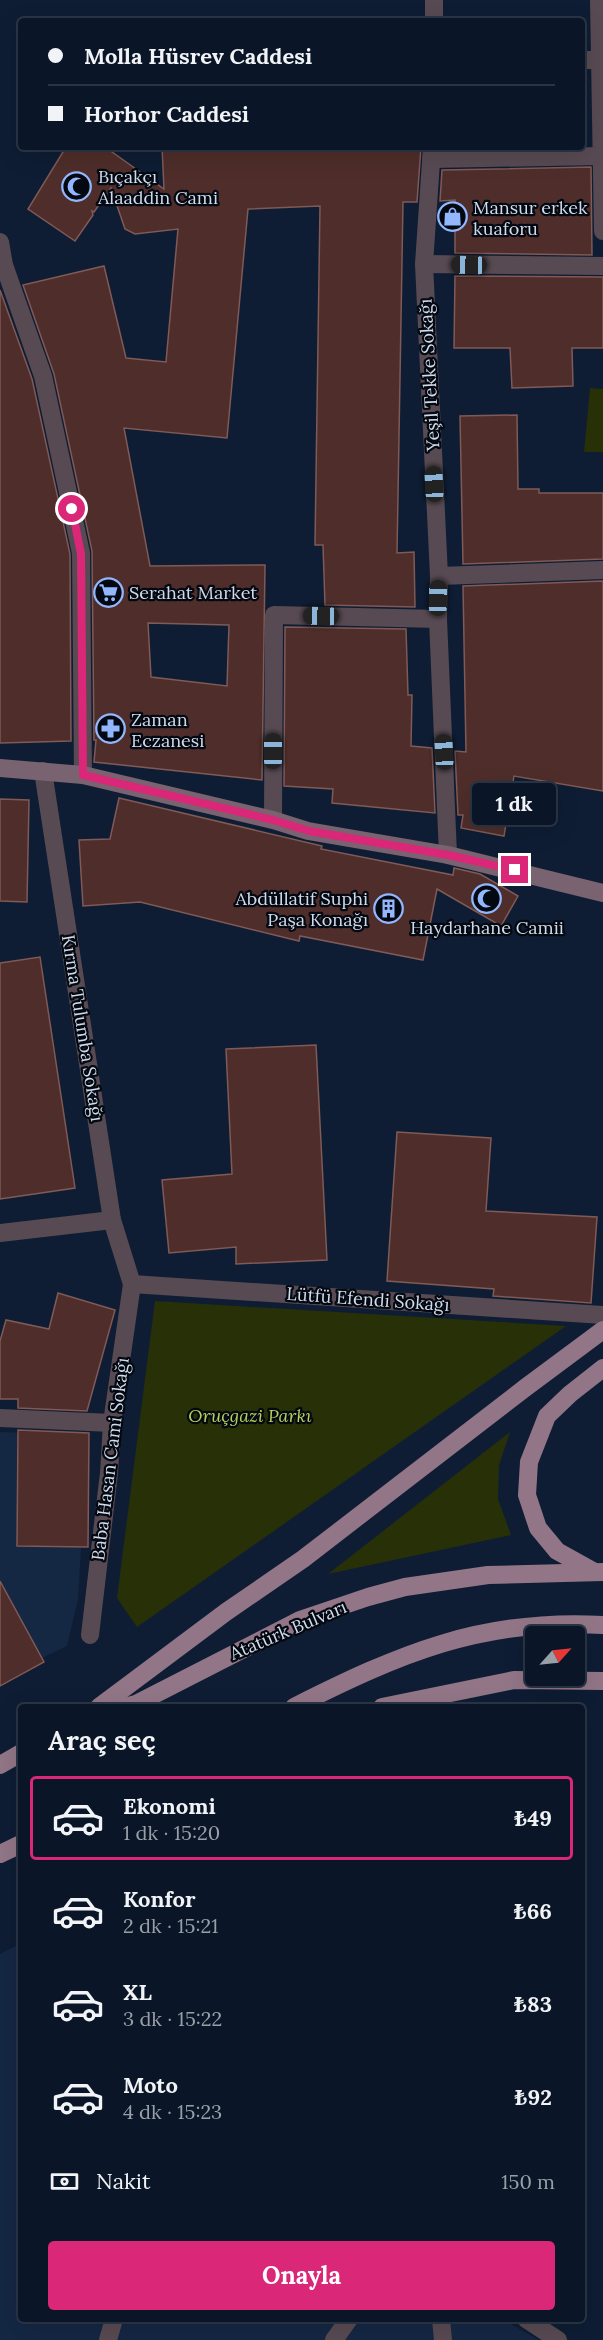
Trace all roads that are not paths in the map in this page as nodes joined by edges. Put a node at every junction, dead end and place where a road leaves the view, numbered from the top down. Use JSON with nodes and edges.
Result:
{"nodes":[{"id":1,"x":434,"y":0,"type":"edge"},
{"id":2,"x":599,"y":0,"type":"edge"},
{"id":3,"x":434,"y":18,"type":"edge"},
{"id":4,"x":585,"y":60,"type":"edge"},
{"id":5,"x":601,"y":60,"type":"junction"},
{"id":6,"x":432,"y":153,"type":"edge"},
{"id":7,"x":602,"y":156,"type":"edge"},
{"id":8,"x":603,"y":231,"type":"edge"},
{"id":9,"x":0,"y":242,"type":"edge"},
{"id":10,"x":2,"y":264,"type":"edge"},
{"id":11,"x":424,"y":264,"type":"junction"},
{"id":12,"x":603,"y":266,"type":"edge"},
{"id":13,"x":603,"y":570,"type":"edge"},
{"id":14,"x":438,"y":576,"type":"junction"},
{"id":15,"x":438,"y":620,"type":"junction"},
{"id":16,"x":0,"y":768,"type":"edge"},
{"id":17,"x":43,"y":771,"type":"junction"},
{"id":18,"x":83,"y":775,"type":"junction"},
{"id":19,"x":273,"y":820,"type":"junction"},
{"id":20,"x":448,"y":855,"type":"junction"},
{"id":21,"x":603,"y":893,"type":"edge"},
{"id":22,"x":112,"y":1220,"type":"junction"},
{"id":23,"x":0,"y":1233,"type":"edge"},
{"id":24,"x":132,"y":1284,"type":"junction"},
{"id":25,"x":603,"y":1314,"type":"edge"},
{"id":26,"x":603,"y":1330,"type":"edge"},
{"id":27,"x":603,"y":1368,"type":"edge"},
{"id":28,"x":0,"y":1418,"type":"edge"},
{"id":29,"x":112,"y":1423,"type":"junction"},
{"id":30,"x":599,"y":1572,"type":"edge"},
{"id":31,"x":603,"y":1625,"type":"edge"},
{"id":32,"x":90,"y":1635,"type":"dead end"},
{"id":33,"x":603,"y":1681,"type":"edge"},
{"id":34,"x":421,"y":1702,"type":"edge"},
{"id":35,"x":103,"y":1704,"type":"edge"},
{"id":36,"x":136,"y":1704,"type":"edge"},
{"id":37,"x":300,"y":1704,"type":"edge"},
{"id":38,"x":405,"y":1704,"type":"edge"},
{"id":39,"x":18,"y":1755,"type":"edge"},
{"id":40,"x":0,"y":1765,"type":"edge"},
{"id":41,"x":18,"y":1845,"type":"edge"},
{"id":42,"x":0,"y":1854,"type":"edge"},
{"id":43,"x":113,"y":2322,"type":"edge"},
{"id":44,"x":347,"y":2322,"type":"edge"},
{"id":45,"x":441,"y":2322,"type":"edge"},
{"id":46,"x":531,"y":2322,"type":"edge"},
{"id":47,"x":108,"y":2340,"type":"edge"},
{"id":48,"x":334,"y":2340,"type":"edge"},
{"id":49,"x":443,"y":2340,"type":"edge"},
{"id":50,"x":558,"y":2340,"type":"edge"}],
"edges":[{"from":1,"to":3,"type":"street"},
{"from":2,"to":5,"type":"street"},
{"from":4,"to":5,"type":"street"},
{"from":5,"to":7,"type":"street"},
{"from":6,"to":7,"type":"street"},
{"from":6,"to":11,"type":"street","name":"Yeşil Tekke Sokağı"},
{"from":7,"to":8,"type":"street"},
{"from":9,"to":10,"type":"street"},
{"from":10,"to":18,"type":"street"},
{"from":11,"to":12,"type":"street"},
{"from":11,"to":14,"type":"street","name":"Yeşil Tekke Sokağı"},
{"from":13,"to":14,"type":"street"},
{"from":14,"to":15,"type":"street","name":"Yeşil Tekke Sokağı"},
{"from":15,"to":19,"type":"street"},
{"from":15,"to":20,"type":"street","name":"Yeşil Tekke Sokağı"},
{"from":16,"to":17,"type":"street"},
{"from":17,"to":18,"type":"street"},
{"from":17,"to":22,"type":"street","name":"Kırma Tulumba Sokağı"},
{"from":18,"to":19,"type":"street"},
{"from":19,"to":20,"type":"street"},
{"from":20,"to":21,"type":"street"},
{"from":22,"to":23,"type":"street"},
{"from":22,"to":24,"type":"street","name":"Kırma Tulumba Sokağı"},
{"from":24,"to":25,"type":"street","name":"Lütfü Efendi Sokağı"},
{"from":24,"to":29,"type":"street","name":"Baba Hasan Cami Sokağı"},
{"from":26,"to":35,"type":"main road"},
{"from":27,"to":30,"type":"main road"},
{"from":28,"to":29,"type":"street"},
{"from":29,"to":32,"type":"street","name":"Baba Hasan Cami Sokağı"},
{"from":30,"to":36,"type":"main road","name":"Atatürk Bulvarı"},
{"from":31,"to":37,"type":"main road"},
{"from":33,"to":34,"type":"main road"},
{"from":34,"to":38,"type":"main road"},
{"from":39,"to":40,"type":"main road"},
{"from":41,"to":42,"type":"main road"},
{"from":43,"to":47,"type":"street"},
{"from":44,"to":48,"type":"street"},
{"from":45,"to":49,"type":"street"},
{"from":46,"to":50,"type":"street"}]}
